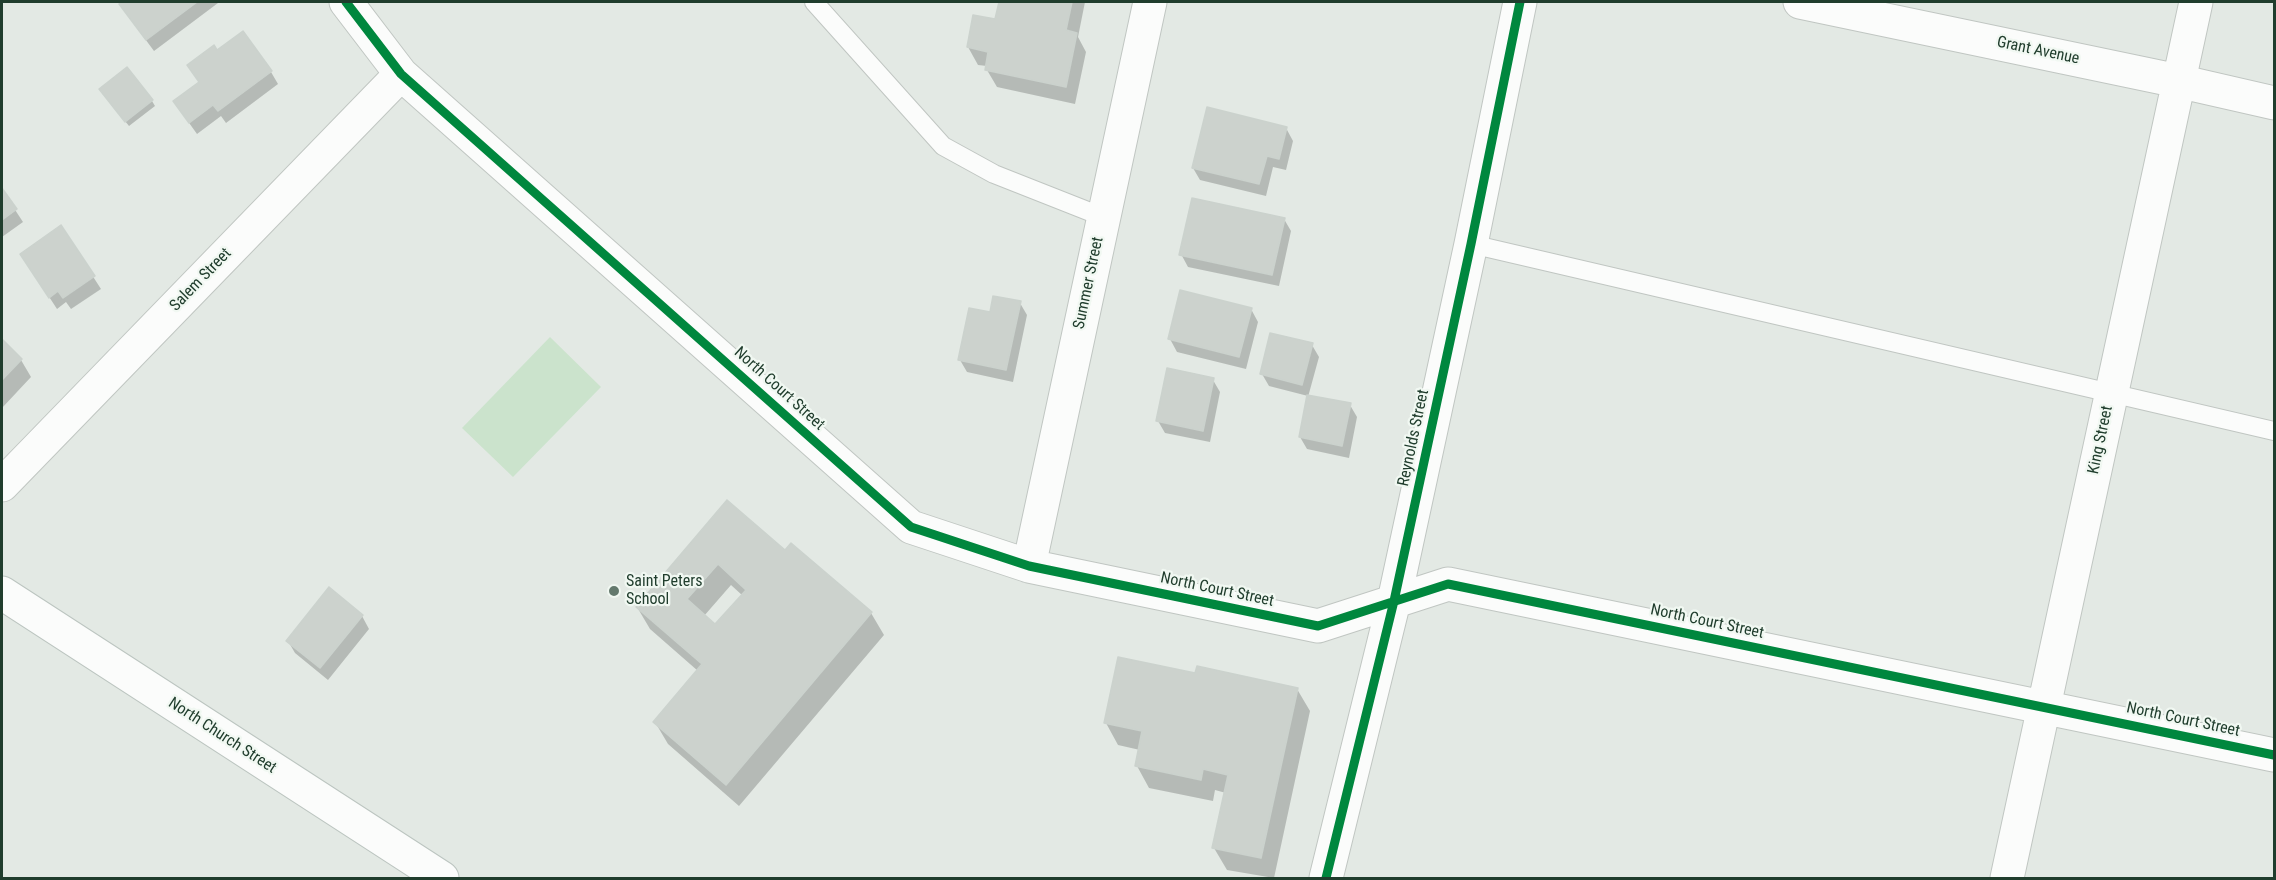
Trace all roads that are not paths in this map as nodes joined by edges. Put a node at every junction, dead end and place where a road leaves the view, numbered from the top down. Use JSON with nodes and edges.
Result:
{"nodes":[{"id":1,"x":346,"y":2,"type":"edge"},
{"id":2,"x":814,"y":2,"type":"edge"},
{"id":3,"x":1150,"y":2,"type":"edge"},
{"id":4,"x":1520,"y":2,"type":"edge"},
{"id":5,"x":1800,"y":2,"type":"edge"},
{"id":6,"x":2196,"y":2,"type":"edge"},
{"id":7,"x":401,"y":74,"type":"junction"},
{"id":8,"x":2178,"y":81,"type":"junction"},
{"id":9,"x":2274,"y":103,"type":"edge"},
{"id":10,"x":1103,"y":217,"type":"junction"},
{"id":11,"x":1471,"y":243,"type":"junction"},
{"id":12,"x":2111,"y":394,"type":"junction"},
{"id":13,"x":2274,"y":431,"type":"edge"},
{"id":14,"x":2,"y":485,"type":"edge"},
{"id":15,"x":1029,"y":566,"type":"junction"},
{"id":16,"x":2,"y":593,"type":"edge"},
{"id":17,"x":1394,"y":601,"type":"junction"},
{"id":18,"x":2044,"y":706,"type":"junction"},
{"id":19,"x":2274,"y":755,"type":"edge"},
{"id":20,"x":442,"y":879,"type":"edge"},
{"id":21,"x":1326,"y":879,"type":"edge"},
{"id":22,"x":2007,"y":879,"type":"edge"}],
"edges":[{"from":1,"to":7,"type":"street","name":"North Court Street"},
{"from":2,"to":10,"type":"lane"},
{"from":3,"to":10,"type":"street","name":"Summer Street"},
{"from":4,"to":11,"type":"street","name":"Reynolds Street"},
{"from":5,"to":8,"type":"street","name":"Grant Avenue"},
{"from":6,"to":8,"type":"street","name":"King Street"},
{"from":7,"to":14,"type":"street","name":"Salem Street"},
{"from":7,"to":15,"type":"street","name":"North Court Street"},
{"from":8,"to":9,"type":"street","name":"Grant Avenue"},
{"from":8,"to":12,"type":"street","name":"King Street"},
{"from":10,"to":15,"type":"street","name":"Summer Street"},
{"from":11,"to":12,"type":"lane"},
{"from":11,"to":17,"type":"street","name":"Reynolds Street"},
{"from":12,"to":13,"type":"lane"},
{"from":12,"to":18,"type":"street","name":"King Street"},
{"from":15,"to":17,"type":"street","name":"North Court Street"},
{"from":16,"to":20,"type":"street","name":"North Church Street"},
{"from":17,"to":18,"type":"street","name":"North Court Street"},
{"from":17,"to":21,"type":"street","name":"Reynolds Street"},
{"from":18,"to":19,"type":"street","name":"North Court Street"},
{"from":18,"to":22,"type":"street","name":"King Street"}]}
